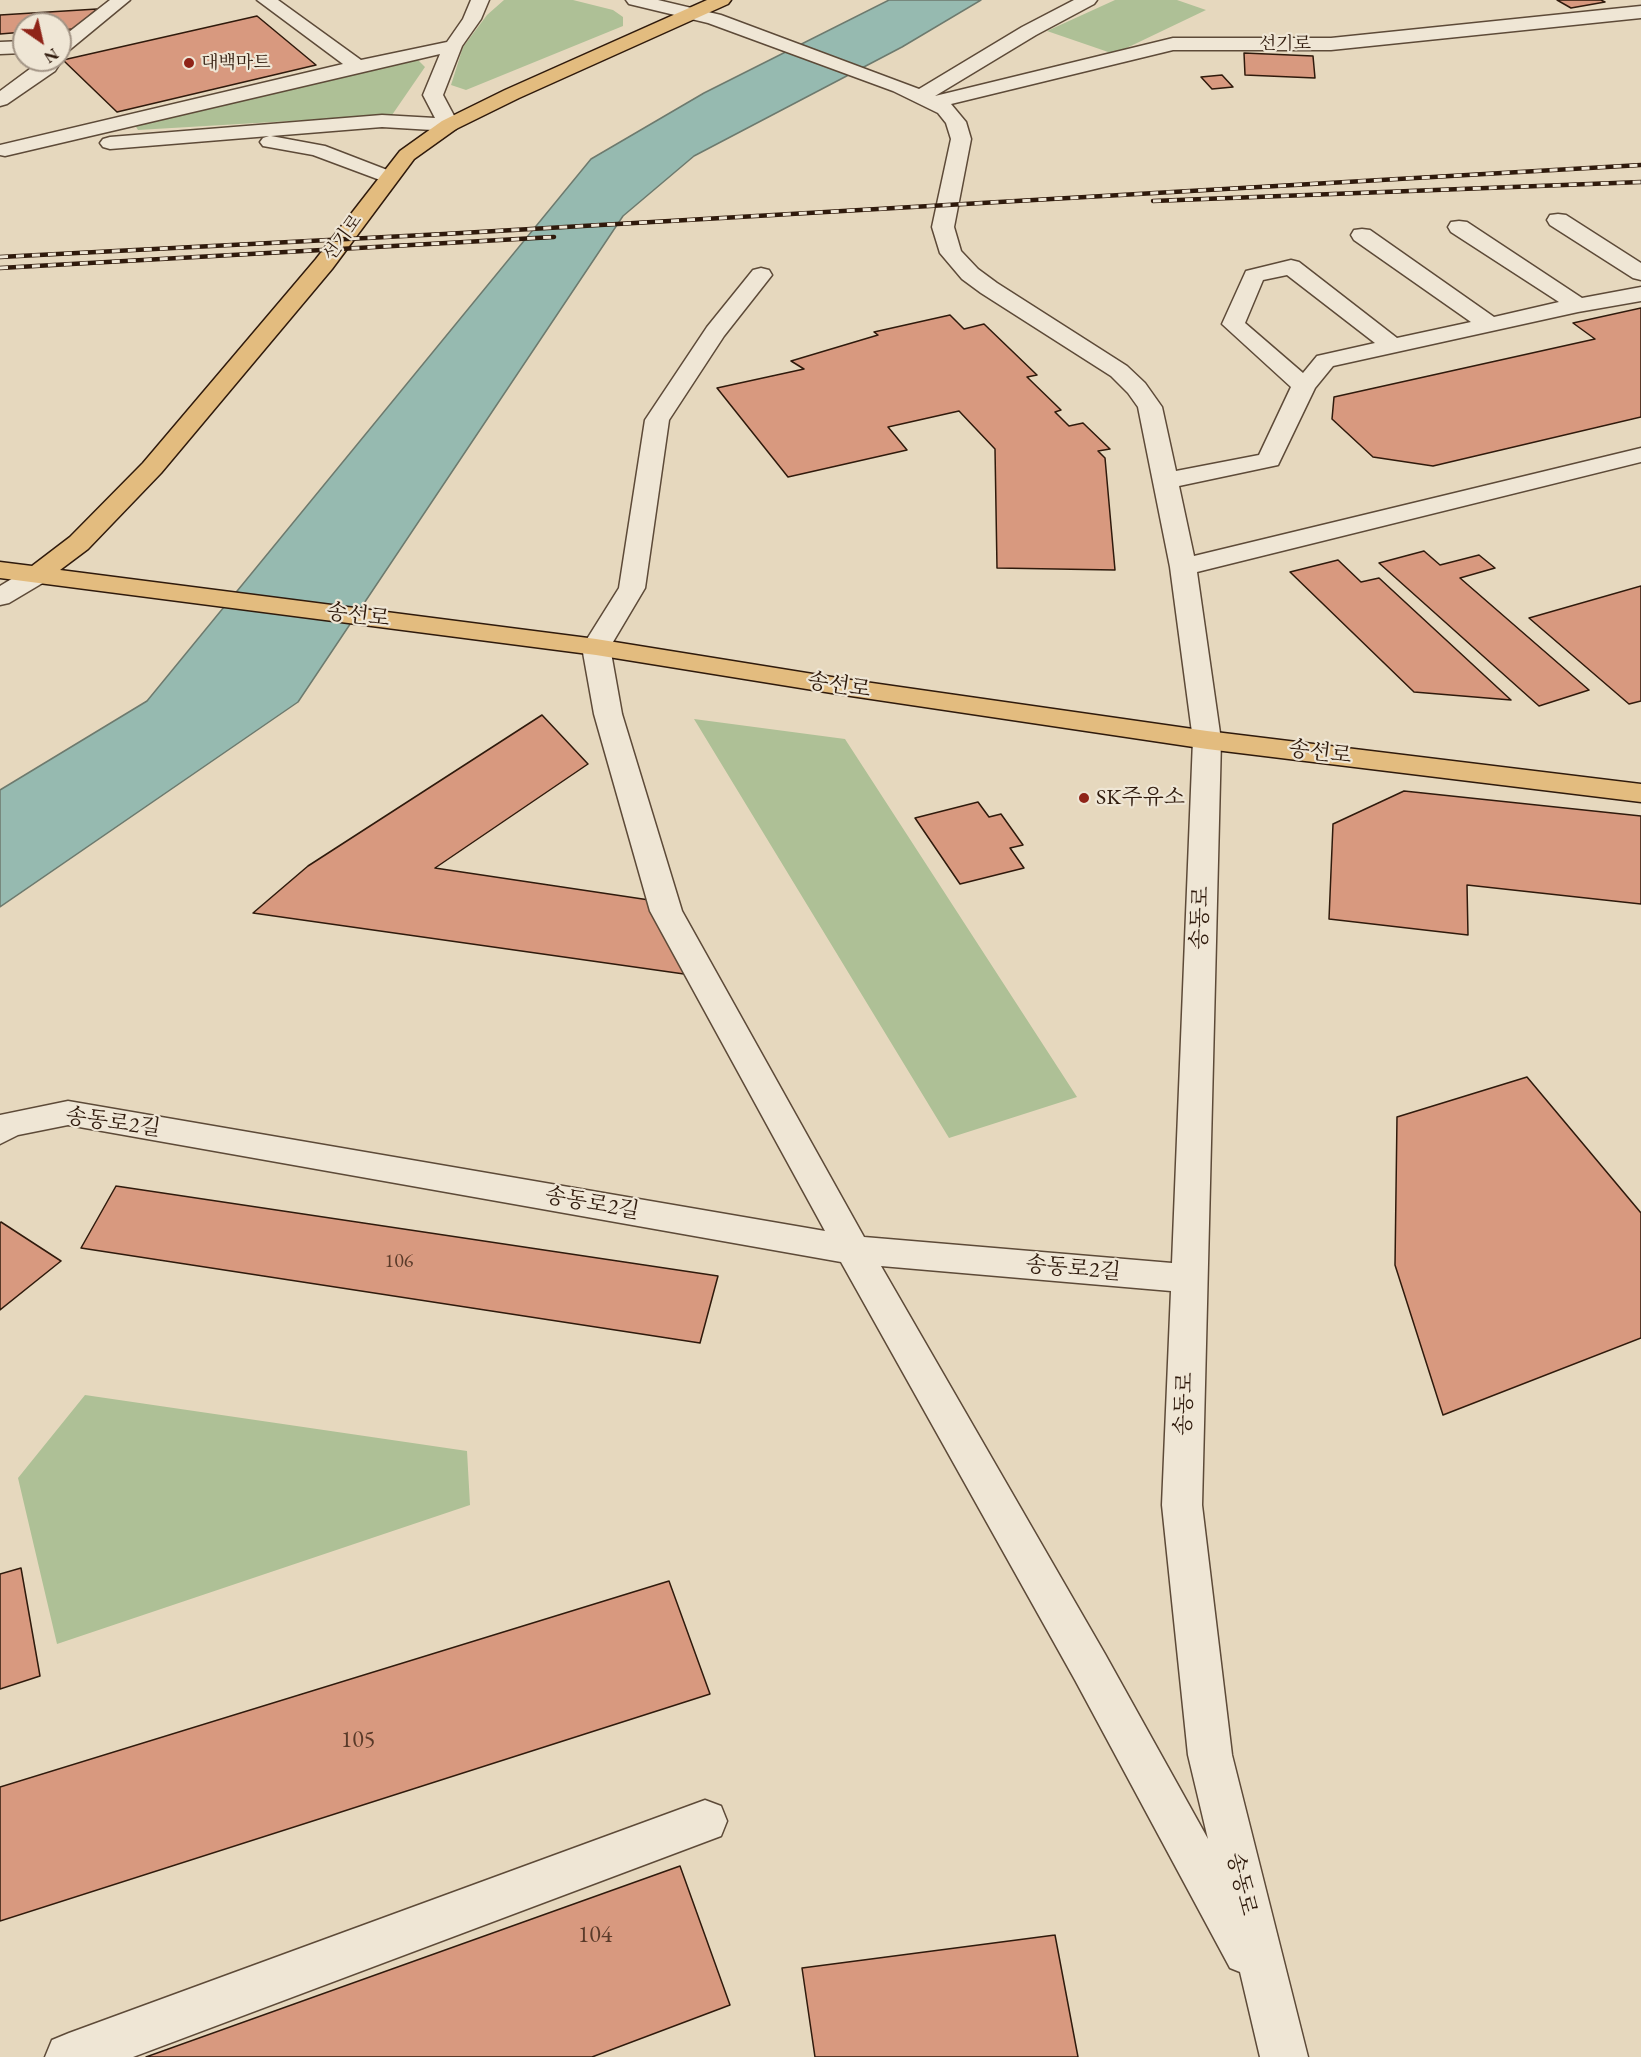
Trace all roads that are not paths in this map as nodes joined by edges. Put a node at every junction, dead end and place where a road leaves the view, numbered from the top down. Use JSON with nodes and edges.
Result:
{"nodes":[{"id":1,"x":121,"y":0,"type":"edge"},
{"id":2,"x":266,"y":0,"type":"edge"},
{"id":3,"x":480,"y":0,"type":"edge"},
{"id":4,"x":634,"y":0,"type":"edge"},
{"id":5,"x":722,"y":0,"type":"edge"},
{"id":6,"x":1088,"y":0,"type":"edge"},
{"id":7,"x":1641,"y":12,"type":"edge"},
{"id":8,"x":694,"y":13,"type":"junction"},
{"id":9,"x":72,"y":39,"type":"edge"},
{"id":10,"x":453,"y":46,"type":"junction"},
{"id":11,"x":358,"y":66,"type":"junction"},
{"id":12,"x":41,"y":72,"type":"edge"},
{"id":13,"x":928,"y":99,"type":"junction"},
{"id":14,"x":0,"y":100,"type":"edge"},
{"id":15,"x":449,"y":125,"type":"junction"},
{"id":16,"x":230,"y":134,"type":"junction"},
{"id":17,"x":2,"y":150,"type":"edge"},
{"id":18,"x":388,"y":177,"type":"junction"},
{"id":19,"x":1558,"y":220,"type":"dead end"},
{"id":20,"x":1459,"y":227,"type":"dead end"},
{"id":21,"x":1362,"y":235,"type":"dead end"},
{"id":22,"x":1641,"y":273,"type":"edge"},
{"id":23,"x":761,"y":275,"type":"dead end"},
{"id":24,"x":1641,"y":294,"type":"edge"},
{"id":25,"x":1578,"y":305,"type":"junction"},
{"id":26,"x":1489,"y":324,"type":"junction"},
{"id":27,"x":1393,"y":346,"type":"junction"},
{"id":28,"x":1304,"y":386,"type":"junction"},
{"id":29,"x":1641,"y":455,"type":"edge"},
{"id":30,"x":1166,"y":481,"type":"junction"},
{"id":31,"x":1182,"y":567,"type":"junction"},
{"id":32,"x":0,"y":570,"type":"edge"},
{"id":33,"x":37,"y":575,"type":"junction"},
{"id":34,"x":0,"y":597,"type":"edge"},
{"id":35,"x":596,"y":647,"type":"junction"},
{"id":36,"x":1207,"y":740,"type":"junction"},
{"id":37,"x":1641,"y":793,"type":"edge"},
{"id":38,"x":0,"y":1131,"type":"edge"},
{"id":39,"x":853,"y":1250,"type":"junction"},
{"id":40,"x":1190,"y":1279,"type":"junction"},
{"id":41,"x":705,"y":1821,"type":"dead end"},
{"id":42,"x":1268,"y":1993,"type":"junction"},
{"id":43,"x":69,"y":2057,"type":"edge"},
{"id":44,"x":1284,"y":2057,"type":"edge"}],
"edges":[{"from":1,"to":9,"type":"street"},
{"from":2,"to":11,"type":"street"},
{"from":3,"to":10,"type":"street"},
{"from":4,"to":8,"type":"street"},
{"from":5,"to":8,"type":"main road","name":"선기로"},
{"from":6,"to":13,"type":"street"},
{"from":7,"to":13,"type":"street","name":"선기로"},
{"from":8,"to":13,"type":"street"},
{"from":8,"to":15,"type":"main road","name":"선기로"},
{"from":10,"to":11,"type":"street"},
{"from":10,"to":15,"type":"street"},
{"from":11,"to":17,"type":"street"},
{"from":12,"to":14,"type":"street"},
{"from":13,"to":30,"type":"street","name":"송동로"},
{"from":15,"to":16,"type":"street"},
{"from":15,"to":18,"type":"main road","name":"선기로"},
{"from":16,"to":17,"type":"street"},
{"from":16,"to":18,"type":"street"},
{"from":18,"to":33,"type":"main road","name":"선기로"},
{"from":19,"to":22,"type":"street"},
{"from":20,"to":25,"type":"street"},
{"from":21,"to":26,"type":"street"},
{"from":23,"to":35,"type":"street"},
{"from":24,"to":25,"type":"street"},
{"from":25,"to":26,"type":"street"},
{"from":26,"to":27,"type":"street"},
{"from":27,"to":28,"type":"street"},
{"from":27,"to":28,"type":"street"},
{"from":28,"to":30,"type":"street"},
{"from":29,"to":31,"type":"street"},
{"from":30,"to":31,"type":"street","name":"송동로"},
{"from":31,"to":36,"type":"street","name":"송동로"},
{"from":32,"to":33,"type":"main road","name":"송선로"},
{"from":33,"to":34,"type":"street"},
{"from":33,"to":35,"type":"main road","name":"송선로"},
{"from":35,"to":36,"type":"main road","name":"송선로"},
{"from":35,"to":39,"type":"street"},
{"from":36,"to":37,"type":"main road","name":"송선로"},
{"from":36,"to":40,"type":"street","name":"송동로"},
{"from":38,"to":39,"type":"street","name":"송동로2길"},
{"from":39,"to":40,"type":"street","name":"송동로2길"},
{"from":39,"to":42,"type":"street"},
{"from":40,"to":42,"type":"street","name":"송동로"},
{"from":41,"to":43,"type":"street"},
{"from":42,"to":44,"type":"street","name":"송동로"}]}
